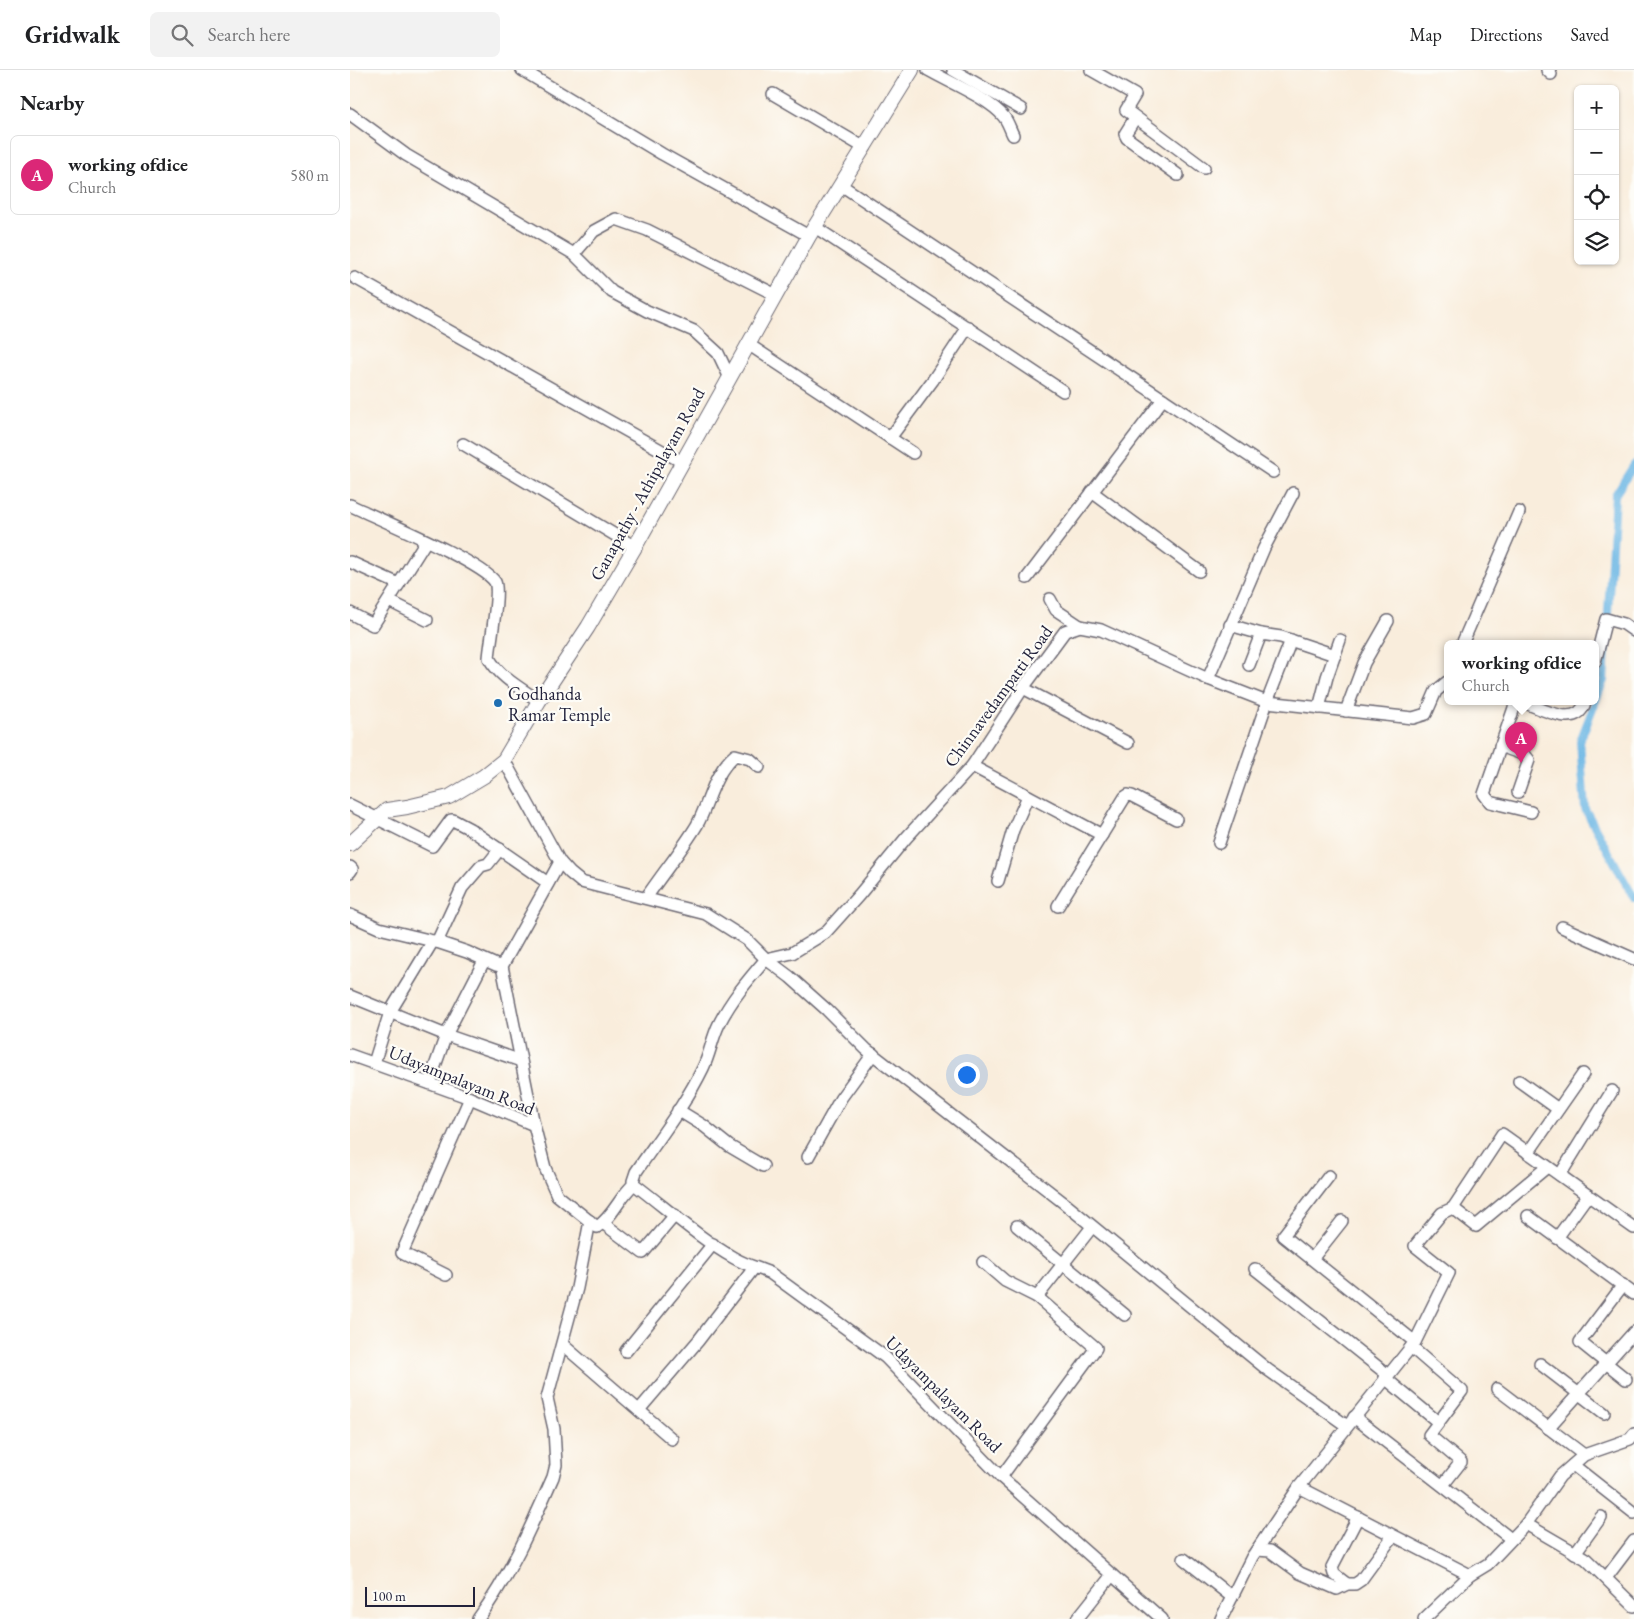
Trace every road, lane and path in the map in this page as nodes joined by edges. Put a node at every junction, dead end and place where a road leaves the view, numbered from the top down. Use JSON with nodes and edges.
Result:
{"nodes":[{"id":1,"x":522,"y":70,"type":"edge"},
{"id":2,"x":912,"y":70,"type":"edge"},
{"id":3,"x":928,"y":70,"type":"edge"},
{"id":4,"x":953,"y":70,"type":"edge"},
{"id":5,"x":1091,"y":70,"type":"edge"},
{"id":6,"x":1116,"y":70,"type":"edge"},
{"id":7,"x":1110,"y":80,"type":"junction"},
{"id":8,"x":773,"y":94,"type":"dead end"},
{"id":9,"x":1021,"y":109,"type":"dead end"},
{"id":10,"x":350,"y":114,"type":"edge"},
{"id":11,"x":1135,"y":118,"type":"junction"},
{"id":12,"x":1013,"y":135,"type":"dead end"},
{"id":13,"x":865,"y":148,"type":"junction"},
{"id":14,"x":1204,"y":168,"type":"dead end"},
{"id":15,"x":1178,"y":175,"type":"dead end"},
{"id":16,"x":841,"y":185,"type":"junction"},
{"id":17,"x":812,"y":231,"type":"junction"},
{"id":18,"x":574,"y":254,"type":"junction"},
{"id":19,"x":355,"y":278,"type":"dead end"},
{"id":20,"x":776,"y":295,"type":"junction"},
{"id":21,"x":968,"y":327,"type":"junction"},
{"id":22,"x":748,"y":344,"type":"junction"},
{"id":23,"x":729,"y":376,"type":"junction"},
{"id":24,"x":1063,"y":391,"type":"dead end"},
{"id":25,"x":1163,"y":399,"type":"junction"},
{"id":26,"x":890,"y":438,"type":"junction"},
{"id":27,"x":463,"y":444,"type":"dead end"},
{"id":28,"x":912,"y":453,"type":"dead end"},
{"id":29,"x":682,"y":462,"type":"junction"},
{"id":30,"x":1273,"y":472,"type":"dead end"},
{"id":31,"x":1092,"y":492,"type":"junction"},
{"id":32,"x":1293,"y":493,"type":"dead end"},
{"id":33,"x":350,"y":505,"type":"edge"},
{"id":34,"x":1519,"y":512,"type":"dead end"},
{"id":35,"x":426,"y":541,"type":"junction"},
{"id":36,"x":635,"y":546,"type":"junction"},
{"id":37,"x":350,"y":562,"type":"edge"},
{"id":38,"x":1199,"y":570,"type":"dead end"},
{"id":39,"x":1027,"y":578,"type":"dead end"},
{"id":40,"x":399,"y":584,"type":"junction"},
{"id":41,"x":1050,"y":599,"type":"dead end"},
{"id":42,"x":389,"y":601,"type":"junction"},
{"id":43,"x":350,"y":613,"type":"edge"},
{"id":44,"x":427,"y":620,"type":"dead end"},
{"id":45,"x":1388,"y":621,"type":"dead end"},
{"id":46,"x":1230,"y":625,"type":"junction"},
{"id":47,"x":1080,"y":626,"type":"junction"},
{"id":48,"x":1629,"y":627,"type":"edge"},
{"id":49,"x":1261,"y":634,"type":"junction"},
{"id":50,"x":1291,"y":640,"type":"junction"},
{"id":51,"x":1340,"y":640,"type":"dead end"},
{"id":52,"x":1464,"y":640,"type":"edge"},
{"id":53,"x":1599,"y":646,"type":"edge"},
{"id":54,"x":1334,"y":655,"type":"junction"},
{"id":55,"x":1249,"y":665,"type":"dead end"},
{"id":56,"x":1208,"y":679,"type":"junction"},
{"id":57,"x":1444,"y":683,"type":"edge"},
{"id":58,"x":1023,"y":688,"type":"junction"},
{"id":59,"x":539,"y":701,"type":"junction"},
{"id":60,"x":1267,"y":702,"type":"junction"},
{"id":61,"x":1515,"y":705,"type":"edge"},
{"id":62,"x":1532,"y":705,"type":"edge"},
{"id":63,"x":1584,"y":705,"type":"edge"},
{"id":64,"x":1318,"y":708,"type":"junction"},
{"id":65,"x":1346,"y":711,"type":"junction"},
{"id":66,"x":1128,"y":743,"type":"dead end"},
{"id":67,"x":1500,"y":746,"type":"junction"},
{"id":68,"x":504,"y":760,"type":"junction"},
{"id":69,"x":972,"y":766,"type":"junction"},
{"id":70,"x":759,"y":767,"type":"dead end"},
{"id":71,"x":1518,"y":792,"type":"dead end"},
{"id":72,"x":1028,"y":796,"type":"junction"},
{"id":73,"x":350,"y":805,"type":"edge"},
{"id":74,"x":1531,"y":812,"type":"dead end"},
{"id":75,"x":378,"y":818,"type":"junction"},
{"id":76,"x":1176,"y":819,"type":"dead end"},
{"id":77,"x":1102,"y":835,"type":"junction"},
{"id":78,"x":350,"y":844,"type":"edge"},
{"id":79,"x":1219,"y":844,"type":"dead end"},
{"id":80,"x":500,"y":850,"type":"junction"},
{"id":81,"x":560,"y":862,"type":"junction"},
{"id":82,"x":350,"y":867,"type":"edge"},
{"id":83,"x":350,"y":872,"type":"edge"},
{"id":84,"x":998,"y":880,"type":"dead end"},
{"id":85,"x":548,"y":883,"type":"junction"},
{"id":86,"x":646,"y":898,"type":"junction"},
{"id":87,"x":1058,"y":906,"type":"dead end"},
{"id":88,"x":350,"y":915,"type":"edge"},
{"id":89,"x":1562,"y":927,"type":"dead end"},
{"id":90,"x":435,"y":942,"type":"junction"},
{"id":91,"x":766,"y":959,"type":"junction"},
{"id":92,"x":1634,"y":959,"type":"edge"},
{"id":93,"x":484,"y":960,"type":"junction"},
{"id":94,"x":502,"y":966,"type":"junction"},
{"id":95,"x":350,"y":996,"type":"edge"},
{"id":96,"x":390,"y":1012,"type":"junction"},
{"id":97,"x":446,"y":1036,"type":"junction"},
{"id":98,"x":873,"y":1054,"type":"junction"},
{"id":99,"x":350,"y":1055,"type":"edge"},
{"id":100,"x":521,"y":1061,"type":"junction"},
{"id":101,"x":374,"y":1063,"type":"junction"},
{"id":102,"x":1583,"y":1074,"type":"dead end"},
{"id":103,"x":1519,"y":1081,"type":"dead end"},
{"id":104,"x":429,"y":1083,"type":"junction"},
{"id":105,"x":1612,"y":1091,"type":"dead end"},
{"id":106,"x":470,"y":1098,"type":"junction"},
{"id":107,"x":1558,"y":1109,"type":"junction"},
{"id":108,"x":678,"y":1110,"type":"junction"},
{"id":109,"x":534,"y":1125,"type":"junction"},
{"id":110,"x":1528,"y":1153,"type":"junction"},
{"id":111,"x":808,"y":1157,"type":"dead end"},
{"id":112,"x":763,"y":1166,"type":"dead end"},
{"id":113,"x":1547,"y":1167,"type":"junction"},
{"id":114,"x":1328,"y":1176,"type":"dead end"},
{"id":115,"x":1560,"y":1176,"type":"junction"},
{"id":116,"x":634,"y":1184,"type":"junction"},
{"id":117,"x":1588,"y":1195,"type":"junction"},
{"id":118,"x":1453,"y":1208,"type":"junction"},
{"id":119,"x":675,"y":1215,"type":"junction"},
{"id":120,"x":1528,"y":1216,"type":"dead end"},
{"id":121,"x":590,"y":1221,"type":"junction"},
{"id":122,"x":1342,"y":1221,"type":"dead end"},
{"id":123,"x":603,"y":1223,"type":"junction"},
{"id":124,"x":1017,"y":1226,"type":"dead end"},
{"id":125,"x":1092,"y":1227,"type":"junction"},
{"id":126,"x":1634,"y":1228,"type":"edge"},
{"id":127,"x":1557,"y":1238,"type":"junction"},
{"id":128,"x":713,"y":1244,"type":"junction"},
{"id":129,"x":1312,"y":1259,"type":"junction"},
{"id":130,"x":983,"y":1262,"type":"dead end"},
{"id":131,"x":1063,"y":1264,"type":"junction"},
{"id":132,"x":754,"y":1268,"type":"junction"},
{"id":133,"x":1255,"y":1269,"type":"dead end"},
{"id":134,"x":446,"y":1276,"type":"dead end"},
{"id":135,"x":1622,"y":1285,"type":"junction"},
{"id":136,"x":1634,"y":1294,"type":"edge"},
{"id":137,"x":1037,"y":1297,"type":"junction"},
{"id":138,"x":1125,"y":1315,"type":"dead end"},
{"id":139,"x":1634,"y":1332,"type":"edge"},
{"id":140,"x":1413,"y":1344,"type":"junction"},
{"id":141,"x":563,"y":1345,"type":"junction"},
{"id":142,"x":626,"y":1350,"type":"dead end"},
{"id":143,"x":1540,"y":1364,"type":"dead end"},
{"id":144,"x":1606,"y":1364,"type":"junction"},
{"id":145,"x":1387,"y":1377,"type":"junction"},
{"id":146,"x":1626,"y":1379,"type":"dead end"},
{"id":147,"x":1497,"y":1389,"type":"dead end"},
{"id":148,"x":1579,"y":1394,"type":"junction"},
{"id":149,"x":639,"y":1410,"type":"junction"},
{"id":150,"x":1604,"y":1413,"type":"dead end"},
{"id":151,"x":1354,"y":1416,"type":"junction"},
{"id":152,"x":1438,"y":1422,"type":"junction"},
{"id":153,"x":1347,"y":1426,"type":"junction"},
{"id":154,"x":1548,"y":1428,"type":"junction"},
{"id":155,"x":1634,"y":1434,"type":"edge"},
{"id":156,"x":672,"y":1439,"type":"dead end"},
{"id":157,"x":1584,"y":1455,"type":"junction"},
{"id":158,"x":1573,"y":1465,"type":"junction"},
{"id":159,"x":1001,"y":1477,"type":"junction"},
{"id":160,"x":1443,"y":1485,"type":"junction"},
{"id":161,"x":1299,"y":1487,"type":"junction"},
{"id":162,"x":1634,"y":1513,"type":"edge"},
{"id":163,"x":1358,"y":1517,"type":"junction"},
{"id":164,"x":1601,"y":1517,"type":"dead end"},
{"id":165,"x":1526,"y":1524,"type":"junction"},
{"id":166,"x":1393,"y":1536,"type":"junction"},
{"id":167,"x":1511,"y":1539,"type":"junction"},
{"id":168,"x":1634,"y":1541,"type":"edge"},
{"id":169,"x":1257,"y":1550,"type":"junction"},
{"id":170,"x":1575,"y":1553,"type":"junction"},
{"id":171,"x":1184,"y":1559,"type":"dead end"},
{"id":172,"x":1112,"y":1574,"type":"junction"},
{"id":173,"x":1470,"y":1575,"type":"junction"},
{"id":174,"x":1606,"y":1578,"type":"junction"},
{"id":175,"x":1347,"y":1584,"type":"junction"},
{"id":176,"x":1232,"y":1597,"type":"junction"},
{"id":177,"x":1634,"y":1606,"type":"edge"},
{"id":178,"x":478,"y":1619,"type":"edge"},
{"id":179,"x":1077,"y":1619,"type":"edge"},
{"id":180,"x":1162,"y":1619,"type":"edge"},
{"id":181,"x":1221,"y":1619,"type":"edge"},
{"id":182,"x":1424,"y":1619,"type":"edge"}],
"edges":[{"from":1,"to":17,"type":"street"},
{"from":2,"to":13,"type":"main road","name":"Ganapathy - Athipalayam Road"},
{"from":3,"to":12,"type":"street"},
{"from":4,"to":9,"type":"street"},
{"from":5,"to":7,"type":"street"},
{"from":6,"to":7,"type":"street"},
{"from":7,"to":11,"type":"street"},
{"from":8,"to":13,"type":"street"},
{"from":10,"to":18,"type":"street"},
{"from":11,"to":14,"type":"street"},
{"from":11,"to":15,"type":"street"},
{"from":13,"to":16,"type":"main road","name":"Ganapathy - Athipalayam Road"},
{"from":16,"to":17,"type":"main road","name":"Ganapathy - Athipalayam Road"},
{"from":16,"to":25,"type":"street"},
{"from":17,"to":20,"type":"main road","name":"Ganapathy - Athipalayam Road"},
{"from":17,"to":21,"type":"street"},
{"from":18,"to":20,"type":"street"},
{"from":18,"to":23,"type":"street"},
{"from":19,"to":29,"type":"street"},
{"from":20,"to":22,"type":"main road","name":"Ganapathy - Athipalayam Road"},
{"from":21,"to":24,"type":"street"},
{"from":21,"to":26,"type":"street"},
{"from":22,"to":23,"type":"main road","name":"Ganapathy - Athipalayam Road"},
{"from":22,"to":26,"type":"street"},
{"from":23,"to":29,"type":"main road","name":"Ganapathy - Athipalayam Road"},
{"from":25,"to":30,"type":"street"},
{"from":25,"to":31,"type":"street"},
{"from":26,"to":28,"type":"street"},
{"from":27,"to":36,"type":"street"},
{"from":29,"to":36,"type":"main road","name":"Ganapathy - Athipalayam Road"},
{"from":31,"to":38,"type":"street"},
{"from":31,"to":39,"type":"street"},
{"from":32,"to":46,"type":"street"},
{"from":33,"to":35,"type":"street"},
{"from":34,"to":52,"type":"street"},
{"from":35,"to":40,"type":"street"},
{"from":35,"to":59,"type":"street"},
{"from":36,"to":59,"type":"main road","name":"Ganapathy - Athipalayam Road"},
{"from":37,"to":40,"type":"street"},
{"from":40,"to":42,"type":"street"},
{"from":41,"to":47,"type":"street"},
{"from":42,"to":43,"type":"street"},
{"from":42,"to":44,"type":"street"},
{"from":45,"to":65,"type":"street"},
{"from":46,"to":49,"type":"street"},
{"from":46,"to":56,"type":"street"},
{"from":47,"to":56,"type":"street","name":"Chinnavedampatti Road"},
{"from":47,"to":58,"type":"street","name":"Chinnavedampatti Road"},
{"from":48,"to":53,"type":"street"},
{"from":49,"to":50,"type":"street"},
{"from":49,"to":55,"type":"street"},
{"from":50,"to":54,"type":"street"},
{"from":50,"to":60,"type":"street"},
{"from":51,"to":54,"type":"street"},
{"from":54,"to":64,"type":"street"},
{"from":56,"to":60,"type":"street","name":"Chinnavedampatti Road"},
{"from":57,"to":65,"type":"street","name":"Chinnavedampatti Road"},
{"from":58,"to":66,"type":"street"},
{"from":58,"to":69,"type":"street","name":"Chinnavedampatti Road"},
{"from":59,"to":68,"type":"main road","name":"Ganapathy - Athipalayam Road"},
{"from":60,"to":64,"type":"street","name":"Chinnavedampatti Road"},
{"from":60,"to":79,"type":"street"},
{"from":61,"to":67,"type":"street"},
{"from":62,"to":63,"type":"street"},
{"from":64,"to":65,"type":"street","name":"Chinnavedampatti Road"},
{"from":67,"to":71,"type":"street"},
{"from":67,"to":74,"type":"street"},
{"from":68,"to":75,"type":"main road","name":"Ganapathy - Athipalayam Road"},
{"from":68,"to":81,"type":"street"},
{"from":69,"to":72,"type":"street"},
{"from":69,"to":91,"type":"street","name":"Chinnavedampatti Road"},
{"from":70,"to":86,"type":"street"},
{"from":72,"to":77,"type":"street"},
{"from":72,"to":84,"type":"street"},
{"from":73,"to":75,"type":"street"},
{"from":75,"to":78,"type":"main road","name":"Ganapathy - Athipalayam Road"},
{"from":75,"to":80,"type":"street"},
{"from":76,"to":77,"type":"street"},
{"from":77,"to":87,"type":"street"},
{"from":80,"to":85,"type":"street"},
{"from":80,"to":90,"type":"street"},
{"from":81,"to":85,"type":"street"},
{"from":81,"to":86,"type":"street"},
{"from":82,"to":83,"type":"street"},
{"from":85,"to":94,"type":"street"},
{"from":86,"to":91,"type":"street"},
{"from":88,"to":90,"type":"street"},
{"from":89,"to":92,"type":"street"},
{"from":90,"to":93,"type":"street"},
{"from":90,"to":96,"type":"street"},
{"from":91,"to":98,"type":"street"},
{"from":91,"to":108,"type":"street"},
{"from":93,"to":94,"type":"street"},
{"from":93,"to":97,"type":"street"},
{"from":94,"to":100,"type":"street"},
{"from":95,"to":96,"type":"street"},
{"from":96,"to":97,"type":"street"},
{"from":96,"to":101,"type":"street"},
{"from":97,"to":100,"type":"street"},
{"from":97,"to":104,"type":"street"},
{"from":98,"to":111,"type":"street"},
{"from":98,"to":125,"type":"street"},
{"from":99,"to":101,"type":"street","name":"Udayampalayam Road"},
{"from":100,"to":109,"type":"street"},
{"from":101,"to":104,"type":"street","name":"Udayampalayam Road"},
{"from":102,"to":107,"type":"street"},
{"from":103,"to":107,"type":"street"},
{"from":104,"to":106,"type":"street","name":"Udayampalayam Road"},
{"from":105,"to":115,"type":"street"},
{"from":106,"to":109,"type":"street","name":"Udayampalayam Road"},
{"from":106,"to":134,"type":"street"},
{"from":107,"to":110,"type":"street"},
{"from":108,"to":112,"type":"street"},
{"from":108,"to":116,"type":"street"},
{"from":109,"to":121,"type":"street","name":"Udayampalayam Road"},
{"from":110,"to":113,"type":"street"},
{"from":110,"to":118,"type":"street"},
{"from":113,"to":115,"type":"street"},
{"from":113,"to":118,"type":"street"},
{"from":114,"to":129,"type":"street"},
{"from":115,"to":117,"type":"street"},
{"from":116,"to":119,"type":"street","name":"Udayampalayam Road"},
{"from":116,"to":123,"type":"street"},
{"from":117,"to":126,"type":"street"},
{"from":117,"to":127,"type":"street"},
{"from":118,"to":140,"type":"street"},
{"from":119,"to":123,"type":"street"},
{"from":119,"to":128,"type":"street","name":"Udayampalayam Road"},
{"from":120,"to":127,"type":"street"},
{"from":121,"to":123,"type":"street","name":"Udayampalayam Road"},
{"from":121,"to":141,"type":"street"},
{"from":122,"to":129,"type":"street"},
{"from":124,"to":131,"type":"street"},
{"from":125,"to":131,"type":"street"},
{"from":125,"to":153,"type":"street"},
{"from":127,"to":135,"type":"street"},
{"from":128,"to":132,"type":"street","name":"Udayampalayam Road"},
{"from":128,"to":142,"type":"street"},
{"from":129,"to":140,"type":"street"},
{"from":130,"to":137,"type":"street"},
{"from":131,"to":137,"type":"street"},
{"from":131,"to":138,"type":"street"},
{"from":132,"to":149,"type":"street"},
{"from":132,"to":159,"type":"street","name":"Udayampalayam Road"},
{"from":133,"to":145,"type":"street"},
{"from":135,"to":136,"type":"street"},
{"from":135,"to":144,"type":"street"},
{"from":137,"to":159,"type":"street"},
{"from":139,"to":144,"type":"street"},
{"from":140,"to":145,"type":"street"},
{"from":140,"to":152,"type":"street"},
{"from":141,"to":149,"type":"street"},
{"from":141,"to":178,"type":"street"},
{"from":143,"to":148,"type":"street"},
{"from":144,"to":146,"type":"street"},
{"from":144,"to":148,"type":"street"},
{"from":145,"to":151,"type":"street"},
{"from":145,"to":152,"type":"street"},
{"from":147,"to":154,"type":"street"},
{"from":148,"to":150,"type":"street"},
{"from":148,"to":154,"type":"street"},
{"from":149,"to":156,"type":"street"},
{"from":151,"to":153,"type":"street"},
{"from":151,"to":160,"type":"street"},
{"from":152,"to":160,"type":"street"},
{"from":153,"to":161,"type":"street"},
{"from":154,"to":157,"type":"street"},
{"from":155,"to":157,"type":"street"},
{"from":157,"to":158,"type":"street"},
{"from":158,"to":162,"type":"street"},
{"from":158,"to":165,"type":"street"},
{"from":159,"to":172,"type":"street","name":"Udayampalayam Road"},
{"from":160,"to":167,"type":"street"},
{"from":161,"to":163,"type":"street"},
{"from":161,"to":169,"type":"street"},
{"from":163,"to":166,"type":"street"},
{"from":163,"to":175,"type":"street"},
{"from":164,"to":170,"type":"street"},
{"from":165,"to":167,"type":"street"},
{"from":165,"to":170,"type":"street"},
{"from":166,"to":173,"type":"street"},
{"from":166,"to":175,"type":"street"},
{"from":167,"to":173,"type":"street"},
{"from":168,"to":174,"type":"street"},
{"from":169,"to":175,"type":"street"},
{"from":169,"to":176,"type":"street"},
{"from":170,"to":174,"type":"street"},
{"from":171,"to":176,"type":"street"},
{"from":172,"to":179,"type":"street"},
{"from":172,"to":180,"type":"street","name":"Udayampalayam Road"},
{"from":173,"to":182,"type":"street"},
{"from":174,"to":177,"type":"street"},
{"from":176,"to":181,"type":"street"}]}
